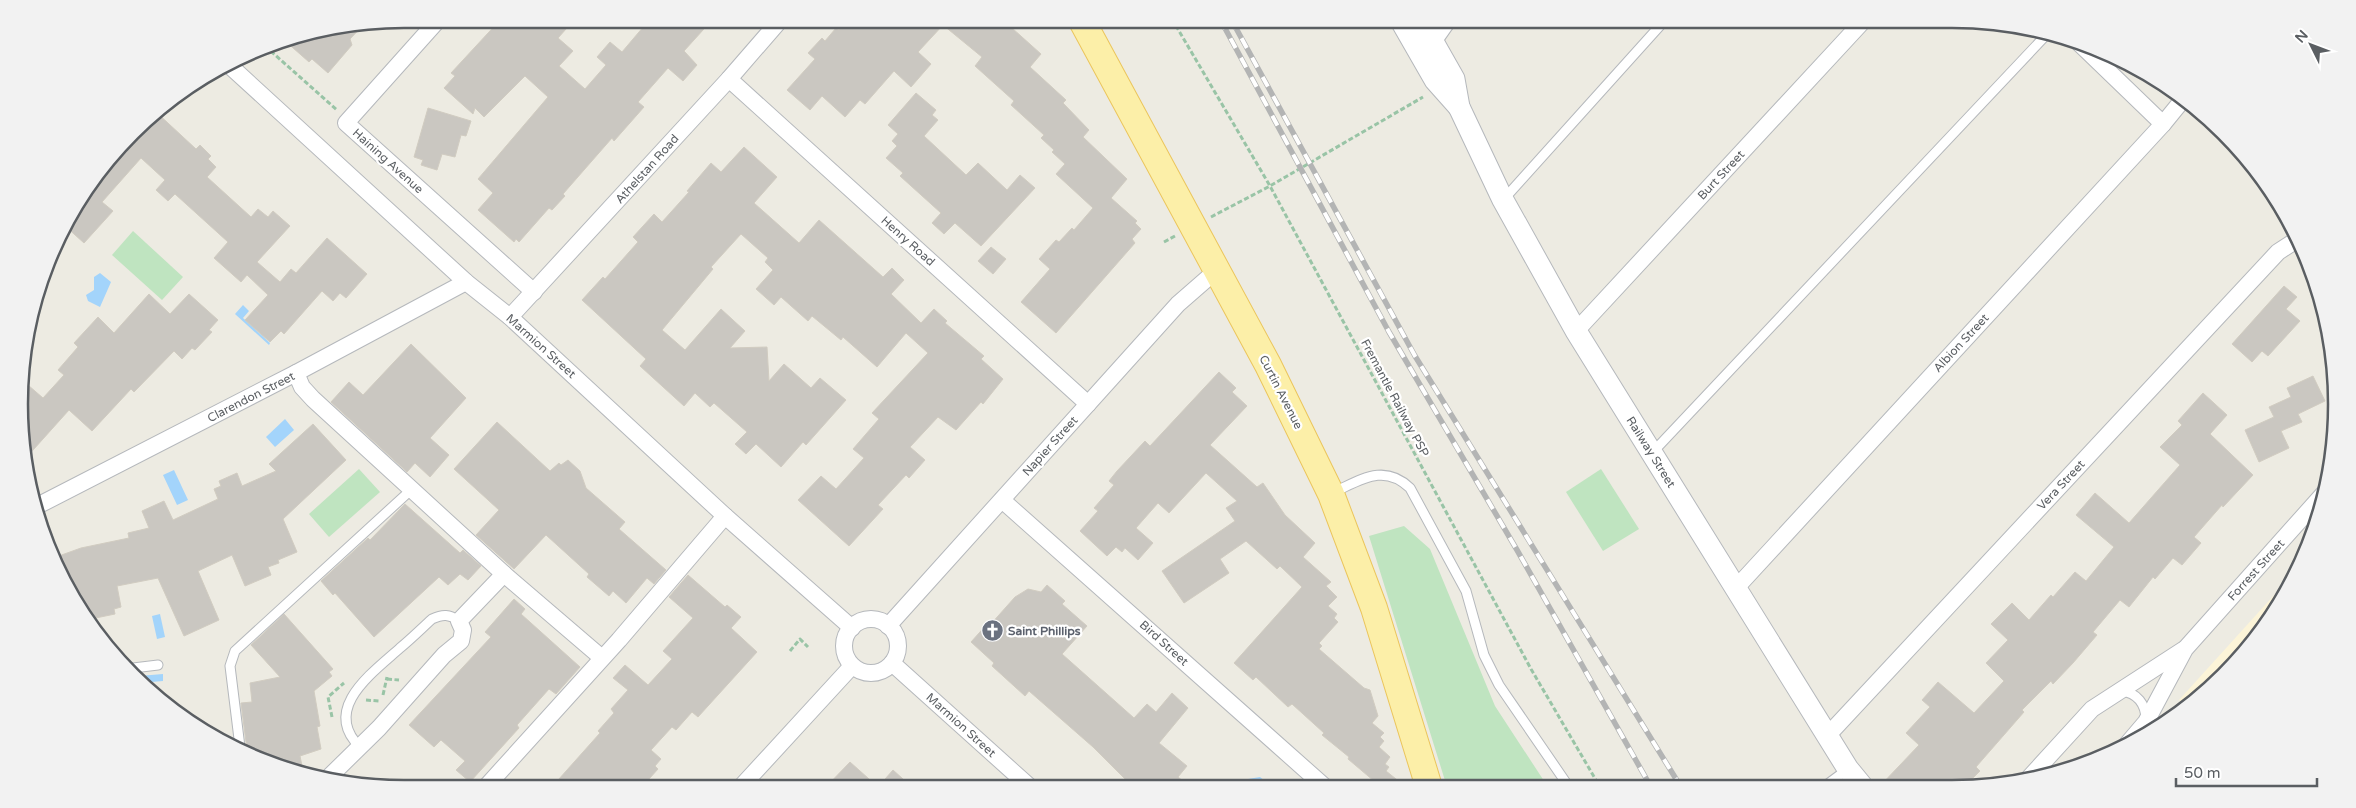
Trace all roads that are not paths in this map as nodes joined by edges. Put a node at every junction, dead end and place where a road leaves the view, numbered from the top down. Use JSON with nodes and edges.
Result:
{"nodes":[{"id":1,"x":431,"y":28,"type":"edge"},
{"id":2,"x":773,"y":28,"type":"edge"},
{"id":3,"x":1086,"y":28,"type":"edge"},
{"id":4,"x":1658,"y":28,"type":"edge"},
{"id":5,"x":1857,"y":28,"type":"edge"},
{"id":6,"x":1423,"y":34,"type":"edge"},
{"id":7,"x":2043,"y":39,"type":"edge"},
{"id":8,"x":2090,"y":54,"type":"edge"},
{"id":9,"x":233,"y":68,"type":"edge"},
{"id":10,"x":729,"y":79,"type":"junction"},
{"id":11,"x":2179,"y":104,"type":"edge"},
{"id":12,"x":1459,"y":107,"type":"junction"},
{"id":13,"x":2163,"y":124,"type":"junction"},
{"id":14,"x":1503,"y":200,"type":"junction"},
{"id":15,"x":2292,"y":243,"type":"edge"},
{"id":16,"x":1217,"y":270,"type":"junction"},
{"id":17,"x":466,"y":282,"type":"junction"},
{"id":18,"x":534,"y":292,"type":"junction"},
{"id":19,"x":510,"y":317,"type":"junction"},
{"id":20,"x":1576,"y":331,"type":"junction"},
{"id":21,"x":296,"y":374,"type":"junction"},
{"id":22,"x":1088,"y":404,"type":"junction"},
{"id":23,"x":1652,"y":453,"type":"junction"},
{"id":24,"x":412,"y":489,"type":"junction"},
{"id":25,"x":1331,"y":494,"type":"junction"},
{"id":26,"x":1002,"y":500,"type":"junction"},
{"id":27,"x":2315,"y":503,"type":"edge"},
{"id":28,"x":41,"y":504,"type":"edge"},
{"id":29,"x":725,"y":516,"type":"junction"},
{"id":30,"x":504,"y":574,"type":"junction"},
{"id":31,"x":1736,"y":588,"type":"junction"},
{"id":32,"x":459,"y":621,"type":"junction"},
{"id":33,"x":888,"y":626,"type":"junction"},
{"id":34,"x":852,"y":628,"type":"junction"},
{"id":35,"x":2185,"y":649,"type":"junction"},
{"id":36,"x":602,"y":658,"type":"junction"},
{"id":37,"x":892,"y":663,"type":"junction"},
{"id":38,"x":158,"y":665,"type":"dead end"},
{"id":39,"x":852,"y":666,"type":"junction"},
{"id":40,"x":136,"y":668,"type":"edge"},
{"id":41,"x":2119,"y":690,"type":"junction"},
{"id":42,"x":2146,"y":722,"type":"junction"},
{"id":43,"x":2138,"y":731,"type":"edge"},
{"id":44,"x":1828,"y":735,"type":"junction"},
{"id":45,"x":240,"y":743,"type":"edge"},
{"id":46,"x":360,"y":747,"type":"junction"},
{"id":47,"x":1848,"y":769,"type":"junction"},
{"id":48,"x":2036,"y":771,"type":"edge"},
{"id":49,"x":334,"y":773,"type":"edge"},
{"id":50,"x":492,"y":780,"type":"edge"},
{"id":51,"x":746,"y":780,"type":"edge"},
{"id":52,"x":1022,"y":780,"type":"edge"},
{"id":53,"x":1317,"y":780,"type":"edge"},
{"id":54,"x":1426,"y":780,"type":"edge"},
{"id":55,"x":1564,"y":780,"type":"edge"},
{"id":56,"x":1833,"y":780,"type":"edge"},
{"id":57,"x":1857,"y":780,"type":"edge"}],
"edges":[{"from":1,"to":18,"type":"street","name":"Haining Avenue"},
{"from":2,"to":10,"type":"street","name":"Athelstan Road"},
{"from":3,"to":16,"type":"main road","name":"Curtin Avenue"},
{"from":4,"to":14,"type":"lane"},
{"from":5,"to":20,"type":"street","name":"Burt Street"},
{"from":6,"to":12,"type":"street","name":"Railway Street"},
{"from":6,"to":12,"type":"street","name":"Railway Street"},
{"from":7,"to":23,"type":"lane"},
{"from":8,"to":13,"type":"street"},
{"from":9,"to":17,"type":"street","name":"Marmion Street"},
{"from":10,"to":18,"type":"street","name":"Athelstan Road"},
{"from":10,"to":22,"type":"street","name":"Henry Road"},
{"from":11,"to":13,"type":"street","name":"Albion Street"},
{"from":12,"to":14,"type":"street","name":"Railway Street"},
{"from":13,"to":31,"type":"street","name":"Albion Street"},
{"from":14,"to":20,"type":"street","name":"Railway Street"},
{"from":15,"to":44,"type":"street","name":"Vera Street"},
{"from":16,"to":22,"type":"street","name":"Napier Street"},
{"from":16,"to":25,"type":"main road","name":"Curtin Avenue"},
{"from":17,"to":19,"type":"street","name":"Marmion Street"},
{"from":17,"to":21,"type":"street","name":"Clarendon Street"},
{"from":18,"to":19,"type":"street","name":"Athelstan Road"},
{"from":19,"to":29,"type":"street","name":"Marmion Street"},
{"from":20,"to":23,"type":"street","name":"Railway Street"},
{"from":21,"to":24,"type":"street"},
{"from":21,"to":28,"type":"street","name":"Clarendon Street"},
{"from":22,"to":26,"type":"street","name":"Napier Street"},
{"from":23,"to":31,"type":"street","name":"Railway Street"},
{"from":24,"to":30,"type":"street"},
{"from":24,"to":45,"type":"lane"},
{"from":25,"to":54,"type":"main road","name":"Curtin Avenue"},
{"from":25,"to":55,"type":"lane"},
{"from":26,"to":33,"type":"street","name":"Napier Street"},
{"from":26,"to":53,"type":"street","name":"Bird Street"},
{"from":27,"to":35,"type":"street","name":"Forrest Street"},
{"from":29,"to":34,"type":"street","name":"Marmion Street"},
{"from":29,"to":36,"type":"street"},
{"from":30,"to":32,"type":"street"},
{"from":30,"to":36,"type":"street"},
{"from":31,"to":44,"type":"street","name":"Railway Street"},
{"from":32,"to":46,"type":"street"},
{"from":32,"to":46,"type":"lane"},
{"from":33,"to":34,"type":"street"},
{"from":33,"to":37,"type":"street"},
{"from":34,"to":39,"type":"street"},
{"from":35,"to":41,"type":"street","name":"Forrest Street"},
{"from":35,"to":42,"type":"street","name":"Forrest Street"},
{"from":36,"to":50,"type":"street"},
{"from":37,"to":39,"type":"street"},
{"from":37,"to":52,"type":"street","name":"Marmion Street"},
{"from":38,"to":40,"type":"lane"},
{"from":39,"to":51,"type":"street"},
{"from":41,"to":42,"type":"lane"},
{"from":41,"to":48,"type":"street","name":"Forrest Street"},
{"from":42,"to":43,"type":"street","name":"Forrest Street"},
{"from":44,"to":47,"type":"street","name":"Railway Street"},
{"from":46,"to":49,"type":"street"},
{"from":47,"to":56,"type":"lane"},
{"from":47,"to":57,"type":"street","name":"Railway Street"}]}
